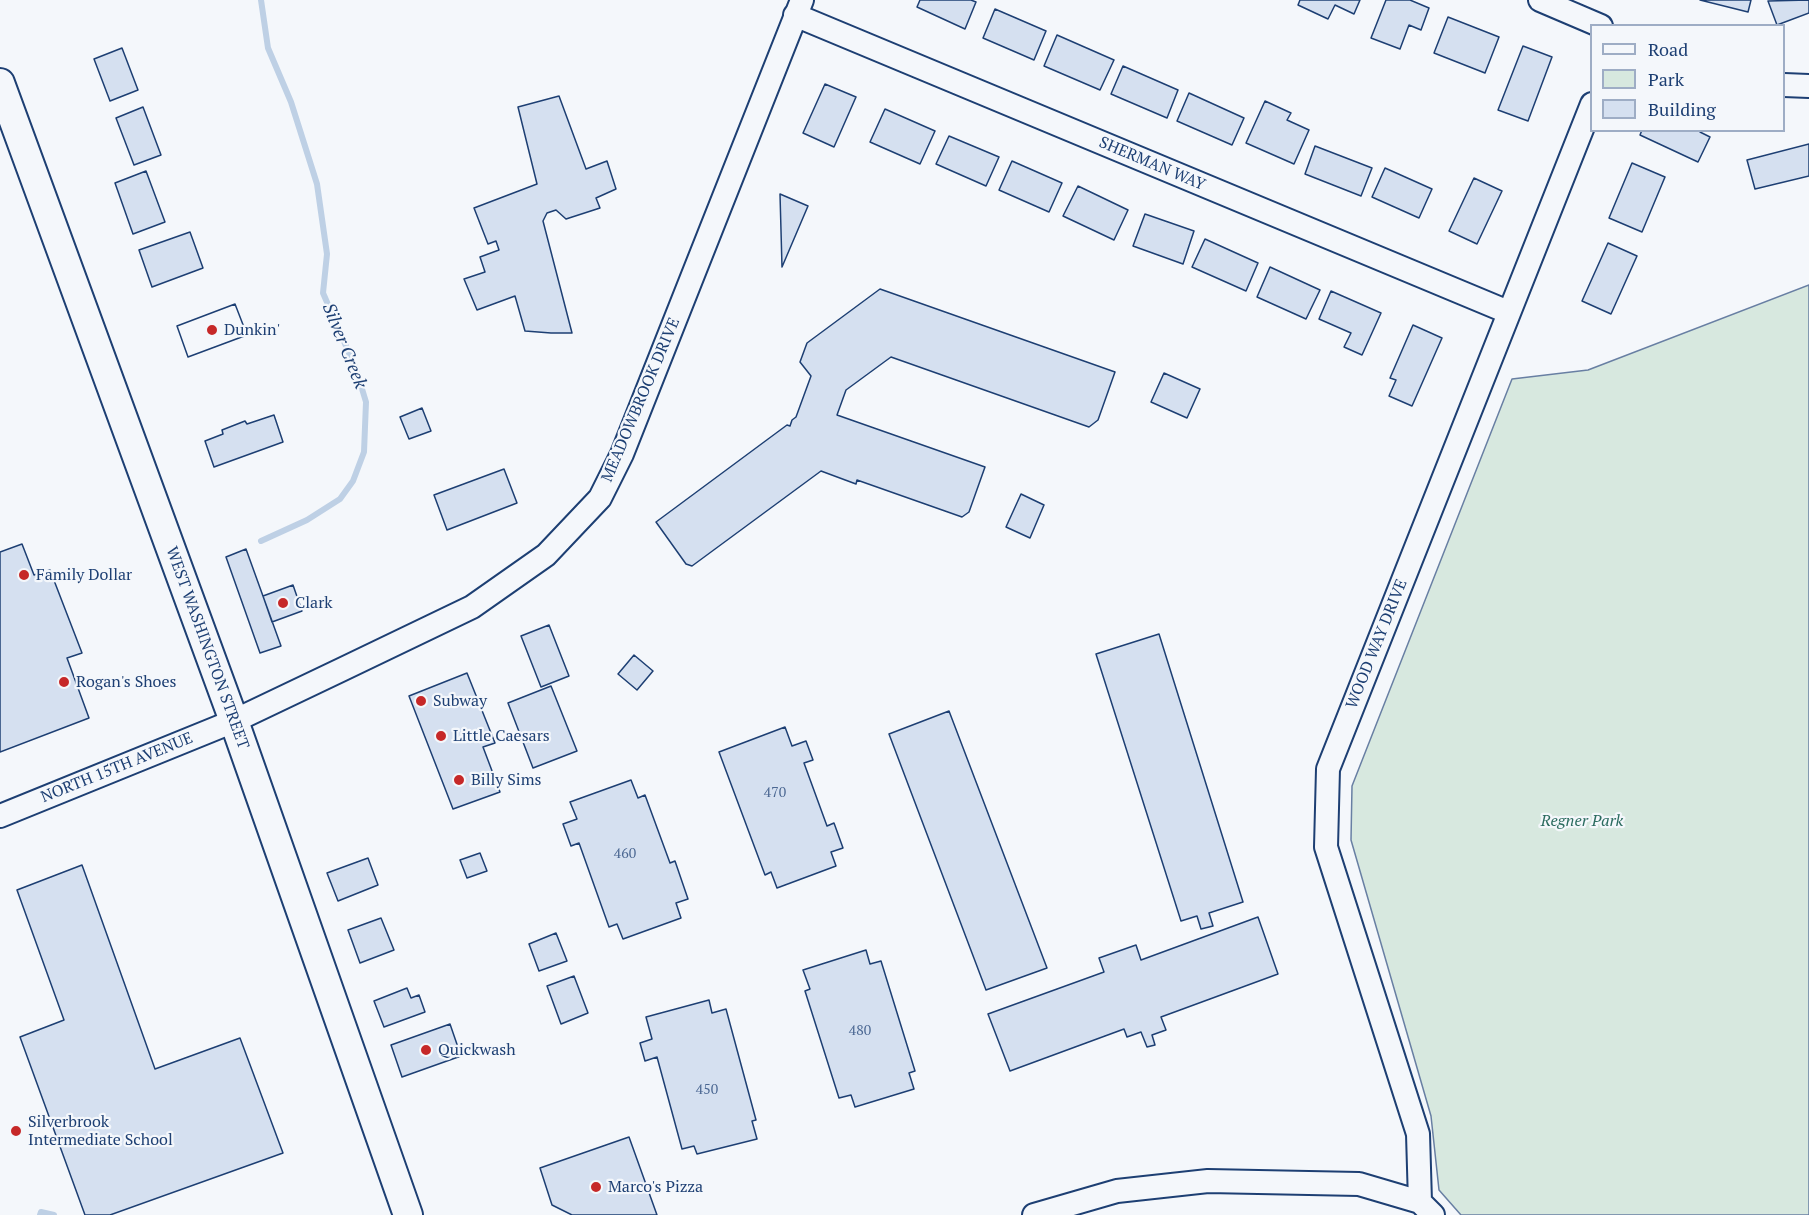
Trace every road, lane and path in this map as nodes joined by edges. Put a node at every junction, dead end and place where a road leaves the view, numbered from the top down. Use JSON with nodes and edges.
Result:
{"nodes":[{"id":1,"x":1540,"y":0,"type":"edge"},
{"id":2,"x":798,"y":7,"type":"edge"},
{"id":3,"x":1596,"y":24,"type":"edge"},
{"id":4,"x":0,"y":83,"type":"edge"},
{"id":5,"x":1785,"y":85,"type":"edge"},
{"id":6,"x":1809,"y":86,"type":"edge"},
{"id":7,"x":1590,"y":109,"type":"edge"},
{"id":8,"x":1508,"y":312,"type":"junction"},
{"id":9,"x":234,"y":721,"type":"junction"},
{"id":10,"x":0,"y":816,"type":"edge"},
{"id":11,"x":1427,"y":1208,"type":"edge"},
{"id":12,"x":408,"y":1215,"type":"edge"},
{"id":13,"x":1034,"y":1215,"type":"edge"}],
"edges":[{"from":1,"to":3,"type":"street"},
{"from":2,"to":8,"type":"street","name":"SHERMAN WAY"},
{"from":2,"to":9,"type":"street","name":"MEADOWBROOK DRIVE"},
{"from":4,"to":9,"type":"main road","name":"WEST WASHINGTON STREET"},
{"from":5,"to":6,"type":"street"},
{"from":7,"to":8,"type":"street","name":"WOOD WAY DRIVE"},
{"from":8,"to":11,"type":"street","name":"WOOD WAY DRIVE"},
{"from":9,"to":10,"type":"street","name":"NORTH 15TH AVENUE"},
{"from":9,"to":12,"type":"main road","name":"WEST WASHINGTON STREET"},
{"from":11,"to":13,"type":"street"}]}
